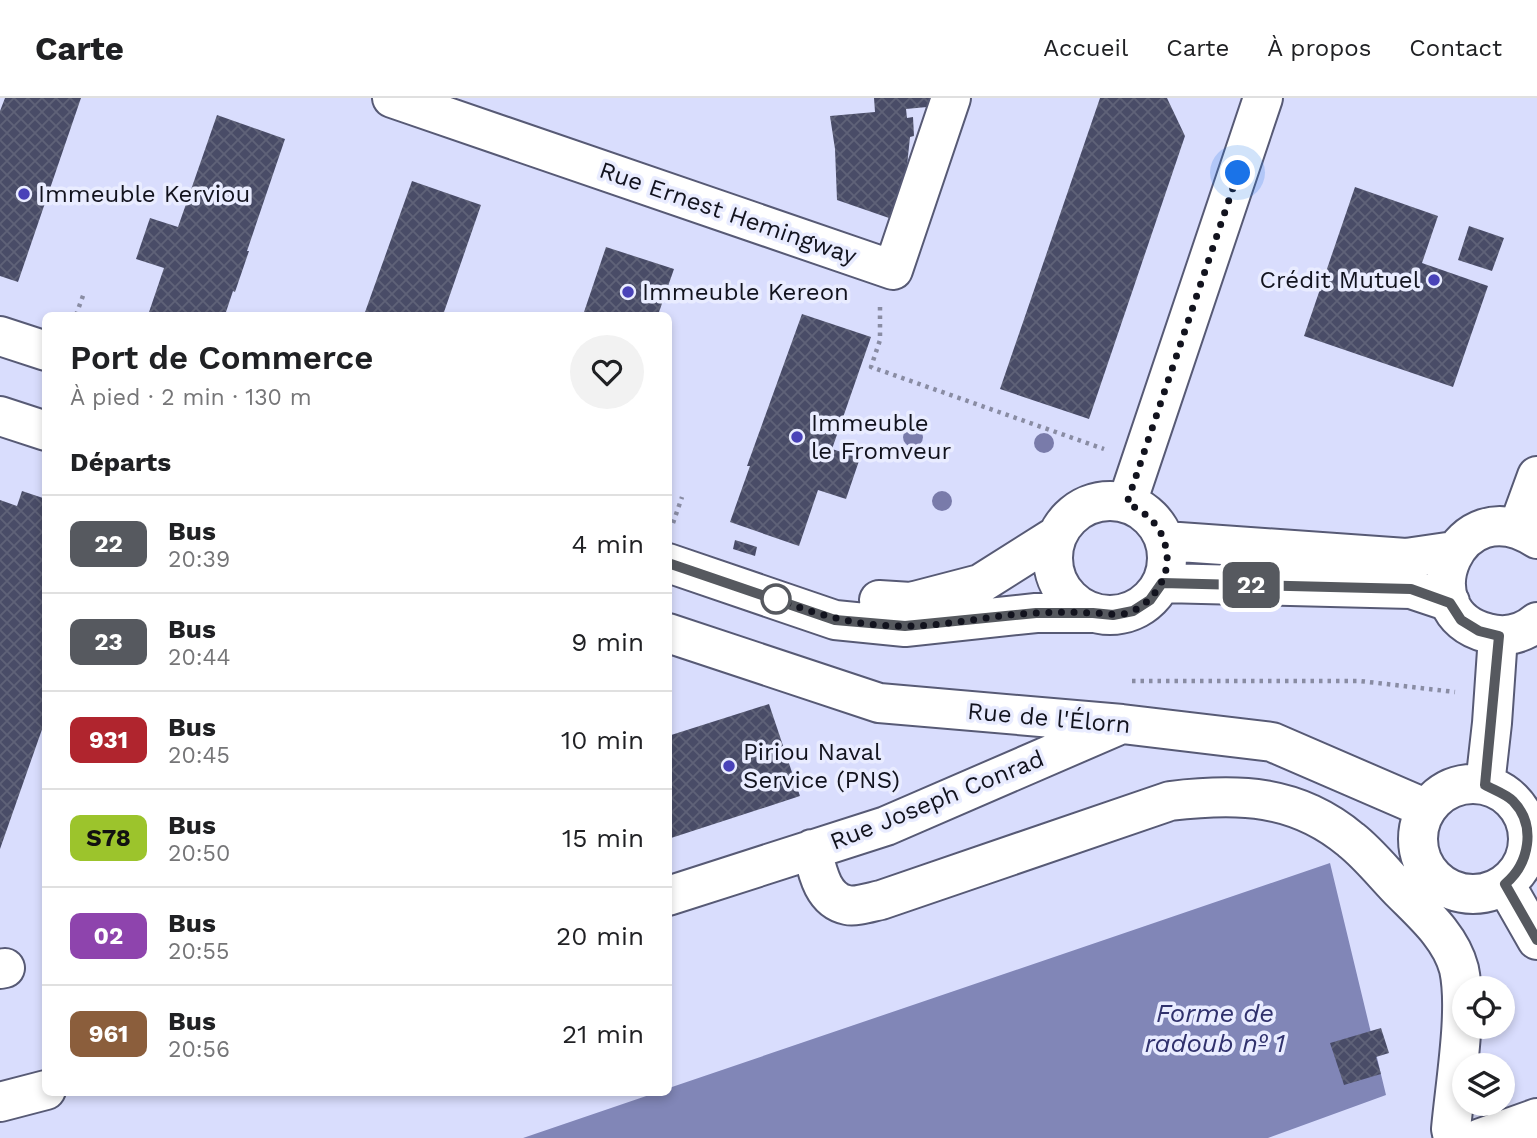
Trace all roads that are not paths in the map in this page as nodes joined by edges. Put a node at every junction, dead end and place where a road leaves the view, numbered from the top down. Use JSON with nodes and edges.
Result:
{"nodes":[{"id":1,"x":392,"y":98,"type":"edge"},
{"id":2,"x":951,"y":98,"type":"edge"},
{"id":3,"x":1263,"y":98,"type":"edge"},
{"id":4,"x":0,"y":314,"type":"edge"},
{"id":5,"x":42,"y":329,"type":"edge"},
{"id":6,"x":0,"y":336,"type":"edge"},
{"id":7,"x":42,"y":350,"type":"edge"},
{"id":8,"x":0,"y":416,"type":"edge"},
{"id":9,"x":42,"y":430,"type":"edge"},
{"id":10,"x":1537,"y":476,"type":"edge"},
{"id":11,"x":1127,"y":503,"type":"junction"},
{"id":12,"x":1527,"y":534,"type":"edge"},
{"id":13,"x":1056,"y":536,"type":"junction"},
{"id":14,"x":1165,"y":541,"type":"junction"},
{"id":15,"x":672,"y":545,"type":"edge"},
{"id":16,"x":672,"y":545,"type":"edge"},
{"id":17,"x":1454,"y":551,"type":"junction"},
{"id":18,"x":1162,"y":583,"type":"junction"},
{"id":19,"x":1450,"y":603,"type":"junction"},
{"id":20,"x":1093,"y":613,"type":"junction"},
{"id":21,"x":1537,"y":622,"type":"edge"},
{"id":22,"x":672,"y":634,"type":"edge"},
{"id":23,"x":1499,"y":636,"type":"junction"},
{"id":24,"x":1122,"y":724,"type":"junction"},
{"id":25,"x":1485,"y":785,"type":"junction"},
{"id":26,"x":1427,"y":809,"type":"junction"},
{"id":27,"x":812,"y":849,"type":"junction"},
{"id":28,"x":1505,"y":884,"type":"junction"},
{"id":29,"x":672,"y":895,"type":"edge"},
{"id":30,"x":1537,"y":940,"type":"edge"},
{"id":31,"x":42,"y":1091,"type":"edge"},
{"id":32,"x":0,"y":1102,"type":"edge"},
{"id":33,"x":1537,"y":1118,"type":"edge"},
{"id":34,"x":1452,"y":1138,"type":"edge"},
{"id":35,"x":1481,"y":1138,"type":"edge"}],
"edges":[{"from":1,"to":2,"type":"street","name":"Rue Ernest Hemingway"},
{"from":3,"to":11,"type":"street"},
{"from":4,"to":5,"type":"street"},
{"from":6,"to":7,"type":"street"},
{"from":8,"to":9,"type":"street"},
{"from":10,"to":12,"type":"street"},
{"from":11,"to":13,"type":"street"},
{"from":11,"to":14,"type":"street"},
{"from":12,"to":17,"type":"street"},
{"from":13,"to":15,"type":"street"},
{"from":13,"to":20,"type":"street"},
{"from":14,"to":17,"type":"street"},
{"from":14,"to":18,"type":"street"},
{"from":16,"to":20,"type":"street"},
{"from":17,"to":19,"type":"street"},
{"from":18,"to":19,"type":"street"},
{"from":18,"to":20,"type":"street"},
{"from":19,"to":23,"type":"street"},
{"from":21,"to":23,"type":"street"},
{"from":22,"to":24,"type":"street","name":"Rue de l'Élorn"},
{"from":23,"to":25,"type":"street"},
{"from":24,"to":26,"type":"street","name":"Rue de l'Élorn"},
{"from":24,"to":27,"type":"street","name":"Rue Joseph Conrad"},
{"from":25,"to":26,"type":"street"},
{"from":25,"to":28,"type":"street"},
{"from":26,"to":28,"type":"street"},
{"from":27,"to":29,"type":"street","name":"Rue Joseph Conrad"},
{"from":27,"to":34,"type":"street"},
{"from":28,"to":30,"type":"street"},
{"from":31,"to":32,"type":"street"},
{"from":33,"to":35,"type":"street"}]}
